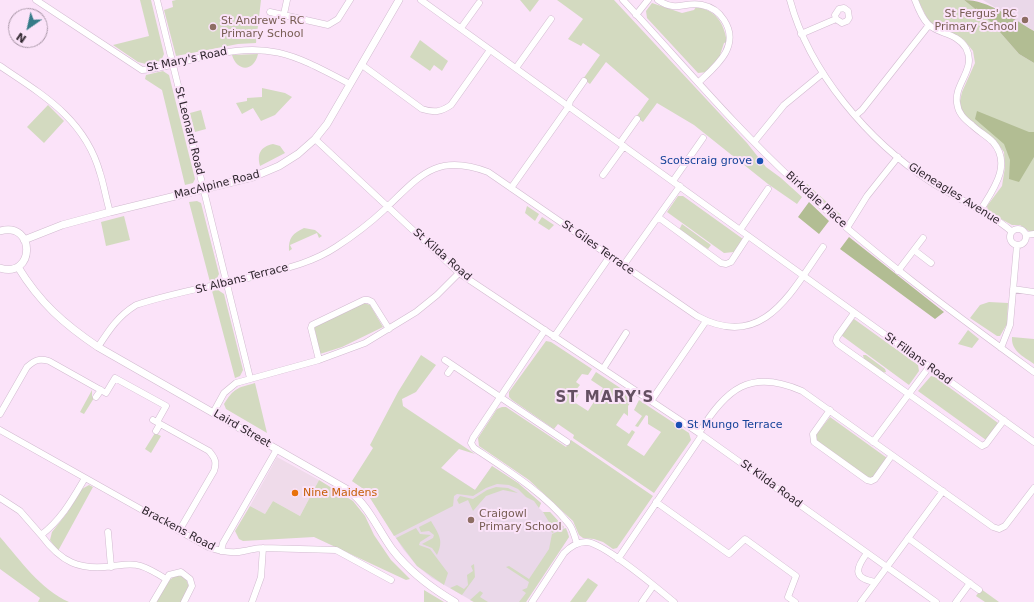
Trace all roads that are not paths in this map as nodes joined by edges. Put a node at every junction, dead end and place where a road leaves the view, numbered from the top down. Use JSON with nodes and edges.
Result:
{"nodes":[{"id":1,"x":36,"y":0,"type":"edge"},
{"id":2,"x":157,"y":0,"type":"edge"},
{"id":3,"x":287,"y":0,"type":"edge"},
{"id":4,"x":350,"y":0,"type":"edge"},
{"id":5,"x":399,"y":0,"type":"edge"},
{"id":6,"x":421,"y":0,"type":"edge"},
{"id":7,"x":623,"y":0,"type":"edge"},
{"id":8,"x":648,"y":0,"type":"edge"},
{"id":9,"x":658,"y":0,"type":"edge"},
{"id":10,"x":790,"y":0,"type":"edge"},
{"id":11,"x":915,"y":0,"type":"edge"},
{"id":12,"x":479,"y":3,"type":"dead end"},
{"id":13,"x":270,"y":12,"type":"dead end"},
{"id":14,"x":284,"y":14,"type":"junction"},
{"id":15,"x":636,"y":15,"type":"junction"},
{"id":16,"x":551,"y":19,"type":"dead end"},
{"id":17,"x":836,"y":19,"type":"dead end"},
{"id":18,"x":929,"y":25,"type":"junction"},
{"id":19,"x":460,"y":28,"type":"junction"},
{"id":20,"x":801,"y":34,"type":"junction"},
{"id":21,"x":490,"y":50,"type":"junction"},
{"id":22,"x":172,"y":64,"type":"junction"},
{"id":23,"x":362,"y":65,"type":"junction"},
{"id":24,"x":0,"y":66,"type":"edge"},
{"id":25,"x":516,"y":68,"type":"junction"},
{"id":26,"x":823,"y":72,"type":"junction"},
{"id":27,"x":584,"y":81,"type":"dead end"},
{"id":28,"x":699,"y":82,"type":"junction"},
{"id":29,"x":350,"y":84,"type":"junction"},
{"id":30,"x":568,"y":106,"type":"junction"},
{"id":31,"x":856,"y":115,"type":"junction"},
{"id":32,"x":637,"y":119,"type":"dead end"},
{"id":33,"x":703,"y":138,"type":"dead end"},
{"id":34,"x":315,"y":139,"type":"junction"},
{"id":35,"x":754,"y":142,"type":"junction"},
{"id":36,"x":622,"y":144,"type":"junction"},
{"id":37,"x":898,"y":157,"type":"junction"},
{"id":38,"x":604,"y":175,"type":"dead end"},
{"id":39,"x":673,"y":182,"type":"junction"},
{"id":40,"x":680,"y":186,"type":"junction"},
{"id":41,"x":511,"y":188,"type":"junction"},
{"id":42,"x":203,"y":189,"type":"junction"},
{"id":43,"x":768,"y":189,"type":"dead end"},
{"id":44,"x":388,"y":206,"type":"junction"},
{"id":45,"x":980,"y":211,"type":"junction"},
{"id":46,"x":110,"y":212,"type":"junction"},
{"id":47,"x":658,"y":217,"type":"junction"},
{"id":48,"x":847,"y":228,"type":"junction"},
{"id":49,"x":740,"y":230,"type":"junction"},
{"id":50,"x":0,"y":231,"type":"edge"},
{"id":51,"x":1012,"y":231,"type":"junction"},
{"id":52,"x":1034,"y":234,"type":"edge"},
{"id":53,"x":1026,"y":235,"type":"junction"},
{"id":54,"x":748,"y":236,"type":"junction"},
{"id":55,"x":923,"y":238,"type":"dead end"},
{"id":56,"x":24,"y":240,"type":"junction"},
{"id":57,"x":1017,"y":245,"type":"junction"},
{"id":58,"x":823,"y":247,"type":"dead end"},
{"id":59,"x":914,"y":250,"type":"junction"},
{"id":60,"x":610,"y":256,"type":"junction"},
{"id":61,"x":932,"y":263,"type":"dead end"},
{"id":62,"x":623,"y":266,"type":"junction"},
{"id":63,"x":18,"y":267,"type":"junction"},
{"id":64,"x":0,"y":268,"type":"edge"},
{"id":65,"x":898,"y":271,"type":"junction"},
{"id":66,"x":459,"y":273,"type":"junction"},
{"id":67,"x":803,"y":275,"type":"junction"},
{"id":68,"x":227,"y":283,"type":"junction"},
{"id":69,"x":1013,"y":289,"type":"junction"},
{"id":70,"x":1034,"y":292,"type":"edge"},
{"id":71,"x":854,"y":313,"type":"junction"},
{"id":72,"x":706,"y":321,"type":"junction"},
{"id":73,"x":389,"y":329,"type":"junction"},
{"id":74,"x":545,"y":330,"type":"junction"},
{"id":75,"x":626,"y":333,"type":"dead end"},
{"id":76,"x":554,"y":336,"type":"junction"},
{"id":77,"x":98,"y":347,"type":"junction"},
{"id":78,"x":1001,"y":348,"type":"junction"},
{"id":79,"x":319,"y":360,"type":"junction"},
{"id":80,"x":445,"y":360,"type":"dead end"},
{"id":81,"x":453,"y":366,"type":"junction"},
{"id":82,"x":929,"y":367,"type":"junction"},
{"id":83,"x":603,"y":369,"type":"junction"},
{"id":84,"x":1034,"y":372,"type":"edge"},
{"id":85,"x":448,"y":373,"type":"dead end"},
{"id":86,"x":250,"y":378,"type":"junction"},
{"id":87,"x":101,"y":390,"type":"junction"},
{"id":88,"x":908,"y":395,"type":"junction"},
{"id":89,"x":96,"y":397,"type":"dead end"},
{"id":90,"x":500,"y":397,"type":"junction"},
{"id":91,"x":651,"y":401,"type":"junction"},
{"id":92,"x":830,"y":410,"type":"junction"},
{"id":93,"x":213,"y":413,"type":"junction"},
{"id":94,"x":0,"y":414,"type":"edge"},
{"id":95,"x":1004,"y":420,"type":"junction"},
{"id":96,"x":157,"y":422,"type":"junction"},
{"id":97,"x":0,"y":430,"type":"edge"},
{"id":98,"x":156,"y":431,"type":"dead end"},
{"id":99,"x":700,"y":434,"type":"junction"},
{"id":100,"x":566,"y":442,"type":"dead end"},
{"id":101,"x":873,"y":442,"type":"junction"},
{"id":102,"x":1034,"y":442,"type":"edge"},
{"id":103,"x":277,"y":449,"type":"junction"},
{"id":104,"x":892,"y":455,"type":"junction"},
{"id":105,"x":85,"y":478,"type":"junction"},
{"id":106,"x":1034,"y":488,"type":"edge"},
{"id":107,"x":943,"y":491,"type":"junction"},
{"id":108,"x":0,"y":498,"type":"edge"},
{"id":109,"x":656,"y":502,"type":"junction"},
{"id":110,"x":179,"y":531,"type":"junction"},
{"id":111,"x":108,"y":532,"type":"dead end"},
{"id":112,"x":41,"y":535,"type":"junction"},
{"id":113,"x":908,"y":538,"type":"junction"},
{"id":114,"x":577,"y":544,"type":"junction"},
{"id":115,"x":263,"y":548,"type":"junction"},
{"id":116,"x":221,"y":551,"type":"junction"},
{"id":117,"x":867,"y":553,"type":"junction"},
{"id":118,"x":618,"y":559,"type":"junction"},
{"id":119,"x":886,"y":566,"type":"junction"},
{"id":120,"x":112,"y":567,"type":"junction"},
{"id":121,"x":166,"y":579,"type":"junction"},
{"id":122,"x":391,"y":580,"type":"dead end"},
{"id":123,"x":875,"y":582,"type":"junction"},
{"id":124,"x":970,"y":583,"type":"junction"},
{"id":125,"x":654,"y":586,"type":"junction"},
{"id":126,"x":979,"y":590,"type":"dead end"},
{"id":127,"x":154,"y":602,"type":"edge"},
{"id":128,"x":184,"y":602,"type":"edge"},
{"id":129,"x":252,"y":602,"type":"edge"},
{"id":130,"x":455,"y":602,"type":"edge"},
{"id":131,"x":532,"y":602,"type":"edge"},
{"id":132,"x":642,"y":602,"type":"edge"},
{"id":133,"x":674,"y":602,"type":"edge"},
{"id":134,"x":795,"y":602,"type":"edge"},
{"id":135,"x":861,"y":602,"type":"edge"},
{"id":136,"x":936,"y":602,"type":"edge"},
{"id":137,"x":956,"y":602,"type":"edge"}],
"edges":[{"from":1,"to":22,"type":"street","name":"St Mary's Road"},
{"from":2,"to":22,"type":"street","name":"St Leonard Road"},
{"from":3,"to":14,"type":"street"},
{"from":4,"to":14,"type":"street"},
{"from":5,"to":23,"type":"street","name":"MacAlpine Road"},
{"from":6,"to":19,"type":"street","name":"St Fillans Road"},
{"from":7,"to":15,"type":"street","name":"Birkdale Place"},
{"from":8,"to":15,"type":"street"},
{"from":9,"to":28,"type":"street"},
{"from":10,"to":20,"type":"street","name":"Gleneagles Avenue"},
{"from":11,"to":18,"type":"street"},
{"from":12,"to":19,"type":"street"},
{"from":13,"to":14,"type":"street"},
{"from":15,"to":28,"type":"street","name":"Birkdale Place"},
{"from":16,"to":25,"type":"street"},
{"from":17,"to":20,"type":"street"},
{"from":18,"to":31,"type":"street"},
{"from":18,"to":45,"type":"street"},
{"from":19,"to":21,"type":"street","name":"St Fillans Road"},
{"from":20,"to":26,"type":"street","name":"Gleneagles Avenue"},
{"from":21,"to":23,"type":"street"},
{"from":21,"to":25,"type":"street","name":"St Fillans Road"},
{"from":22,"to":29,"type":"street","name":"St Mary's Road"},
{"from":22,"to":42,"type":"street","name":"St Leonard Road"},
{"from":23,"to":29,"type":"street","name":"MacAlpine Road"},
{"from":24,"to":46,"type":"street"},
{"from":25,"to":30,"type":"street","name":"St Fillans Road"},
{"from":26,"to":31,"type":"street","name":"Gleneagles Avenue"},
{"from":26,"to":35,"type":"street"},
{"from":27,"to":30,"type":"street"},
{"from":28,"to":35,"type":"street","name":"Birkdale Place"},
{"from":29,"to":34,"type":"street","name":"MacAlpine Road"},
{"from":30,"to":36,"type":"street","name":"St Fillans Road"},
{"from":30,"to":41,"type":"street"},
{"from":31,"to":37,"type":"street","name":"Gleneagles Avenue"},
{"from":32,"to":36,"type":"street"},
{"from":33,"to":39,"type":"street"},
{"from":34,"to":42,"type":"street","name":"MacAlpine Road"},
{"from":34,"to":44,"type":"street","name":"St Kilda Road"},
{"from":35,"to":48,"type":"street","name":"Birkdale Place"},
{"from":36,"to":38,"type":"street"},
{"from":36,"to":39,"type":"street","name":"St Fillans Road"},
{"from":37,"to":45,"type":"street","name":"Gleneagles Avenue"},
{"from":37,"to":48,"type":"street"},
{"from":39,"to":40,"type":"street","name":"St Fillans Road"},
{"from":40,"to":47,"type":"street"},
{"from":40,"to":49,"type":"street","name":"St Fillans Road"},
{"from":41,"to":44,"type":"street","name":"St Giles Terrace"},
{"from":41,"to":60,"type":"street","name":"St Giles Terrace"},
{"from":42,"to":46,"type":"street","name":"MacAlpine Road"},
{"from":42,"to":68,"type":"street","name":"St Leonard Road"},
{"from":43,"to":49,"type":"street"},
{"from":44,"to":66,"type":"street","name":"St Kilda Road"},
{"from":44,"to":68,"type":"street","name":"St Albans Terrace"},
{"from":45,"to":51,"type":"street","name":"Gleneagles Avenue"},
{"from":46,"to":56,"type":"street","name":"MacAlpine Road"},
{"from":47,"to":54,"type":"street"},
{"from":47,"to":62,"type":"street"},
{"from":48,"to":65,"type":"street","name":"Birkdale Place"},
{"from":49,"to":54,"type":"street","name":"St Fillans Road"},
{"from":50,"to":56,"type":"street"},
{"from":51,"to":53,"type":"street","name":"Gleneagles Avenue"},
{"from":51,"to":57,"type":"street","name":"Gleneagles Avenue"},
{"from":52,"to":53,"type":"street","name":"Gleneagles Avenue"},
{"from":53,"to":57,"type":"street"},
{"from":54,"to":67,"type":"street","name":"St Fillans Road"},
{"from":55,"to":59,"type":"street"},
{"from":56,"to":63,"type":"street"},
{"from":57,"to":69,"type":"street"},
{"from":58,"to":67,"type":"street"},
{"from":59,"to":61,"type":"street"},
{"from":59,"to":65,"type":"street"},
{"from":60,"to":62,"type":"street","name":"St Giles Terrace"},
{"from":60,"to":76,"type":"street"},
{"from":62,"to":72,"type":"street","name":"St Giles Terrace"},
{"from":63,"to":64,"type":"street"},
{"from":63,"to":77,"type":"street","name":"Laird Street"},
{"from":65,"to":78,"type":"street","name":"Birkdale Place"},
{"from":66,"to":73,"type":"street"},
{"from":66,"to":74,"type":"street","name":"St Kilda Road"},
{"from":67,"to":71,"type":"street","name":"St Fillans Road"},
{"from":67,"to":72,"type":"street","name":"St Giles Terrace"},
{"from":68,"to":77,"type":"street","name":"St Albans Terrace"},
{"from":68,"to":86,"type":"street","name":"St Leonard Road"},
{"from":69,"to":70,"type":"street"},
{"from":69,"to":78,"type":"street"},
{"from":71,"to":82,"type":"street","name":"St Fillans Road"},
{"from":71,"to":88,"type":"street"},
{"from":72,"to":91,"type":"street"},
{"from":73,"to":79,"type":"street"},
{"from":73,"to":79,"type":"street"},
{"from":74,"to":76,"type":"street","name":"St Kilda Road"},
{"from":74,"to":90,"type":"street"},
{"from":75,"to":83,"type":"street"},
{"from":76,"to":83,"type":"street","name":"St Kilda Road"},
{"from":77,"to":93,"type":"street","name":"Laird Street"},
{"from":78,"to":84,"type":"street","name":"Birkdale Place"},
{"from":79,"to":86,"type":"street"},
{"from":80,"to":81,"type":"street"},
{"from":81,"to":85,"type":"street"},
{"from":81,"to":90,"type":"street"},
{"from":82,"to":88,"type":"street"},
{"from":82,"to":95,"type":"street","name":"St Fillans Road"},
{"from":83,"to":91,"type":"street","name":"St Kilda Road"},
{"from":86,"to":93,"type":"street"},
{"from":87,"to":89,"type":"street"},
{"from":87,"to":94,"type":"street"},
{"from":87,"to":96,"type":"street"},
{"from":88,"to":95,"type":"street"},
{"from":88,"to":101,"type":"street"},
{"from":90,"to":100,"type":"street"},
{"from":90,"to":114,"type":"street"},
{"from":91,"to":99,"type":"street","name":"St Kilda Road"},
{"from":92,"to":99,"type":"street"},
{"from":92,"to":101,"type":"street"},
{"from":92,"to":104,"type":"street"},
{"from":93,"to":103,"type":"street","name":"Laird Street"},
{"from":95,"to":102,"type":"street","name":"St Fillans Road"},
{"from":96,"to":98,"type":"street"},
{"from":96,"to":110,"type":"street"},
{"from":97,"to":105,"type":"street","name":"Brackens Road"},
{"from":99,"to":109,"type":"street"},
{"from":99,"to":117,"type":"street","name":"St Kilda Road"},
{"from":101,"to":104,"type":"street"},
{"from":103,"to":116,"type":"street"},
{"from":103,"to":130,"type":"street","name":"Laird Street"},
{"from":104,"to":107,"type":"street"},
{"from":105,"to":110,"type":"street","name":"Brackens Road"},
{"from":105,"to":112,"type":"street"},
{"from":106,"to":107,"type":"street"},
{"from":107,"to":113,"type":"street"},
{"from":108,"to":112,"type":"street"},
{"from":109,"to":118,"type":"street"},
{"from":109,"to":134,"type":"street"},
{"from":110,"to":116,"type":"street","name":"Brackens Road"},
{"from":111,"to":120,"type":"street"},
{"from":112,"to":120,"type":"street"},
{"from":113,"to":119,"type":"street"},
{"from":113,"to":124,"type":"street"},
{"from":114,"to":118,"type":"street"},
{"from":114,"to":131,"type":"street"},
{"from":115,"to":116,"type":"street","name":"Brackens Road"},
{"from":115,"to":122,"type":"street","name":"Brackens Road"},
{"from":115,"to":129,"type":"street"},
{"from":117,"to":119,"type":"street","name":"St Kilda Road"},
{"from":117,"to":123,"type":"street"},
{"from":118,"to":125,"type":"street"},
{"from":119,"to":123,"type":"street"},
{"from":119,"to":136,"type":"street","name":"St Kilda Road"},
{"from":120,"to":121,"type":"street"},
{"from":121,"to":127,"type":"street"},
{"from":121,"to":128,"type":"street"},
{"from":123,"to":135,"type":"street"},
{"from":124,"to":126,"type":"street"},
{"from":124,"to":137,"type":"street"},
{"from":125,"to":132,"type":"street"},
{"from":125,"to":133,"type":"street"}]}
